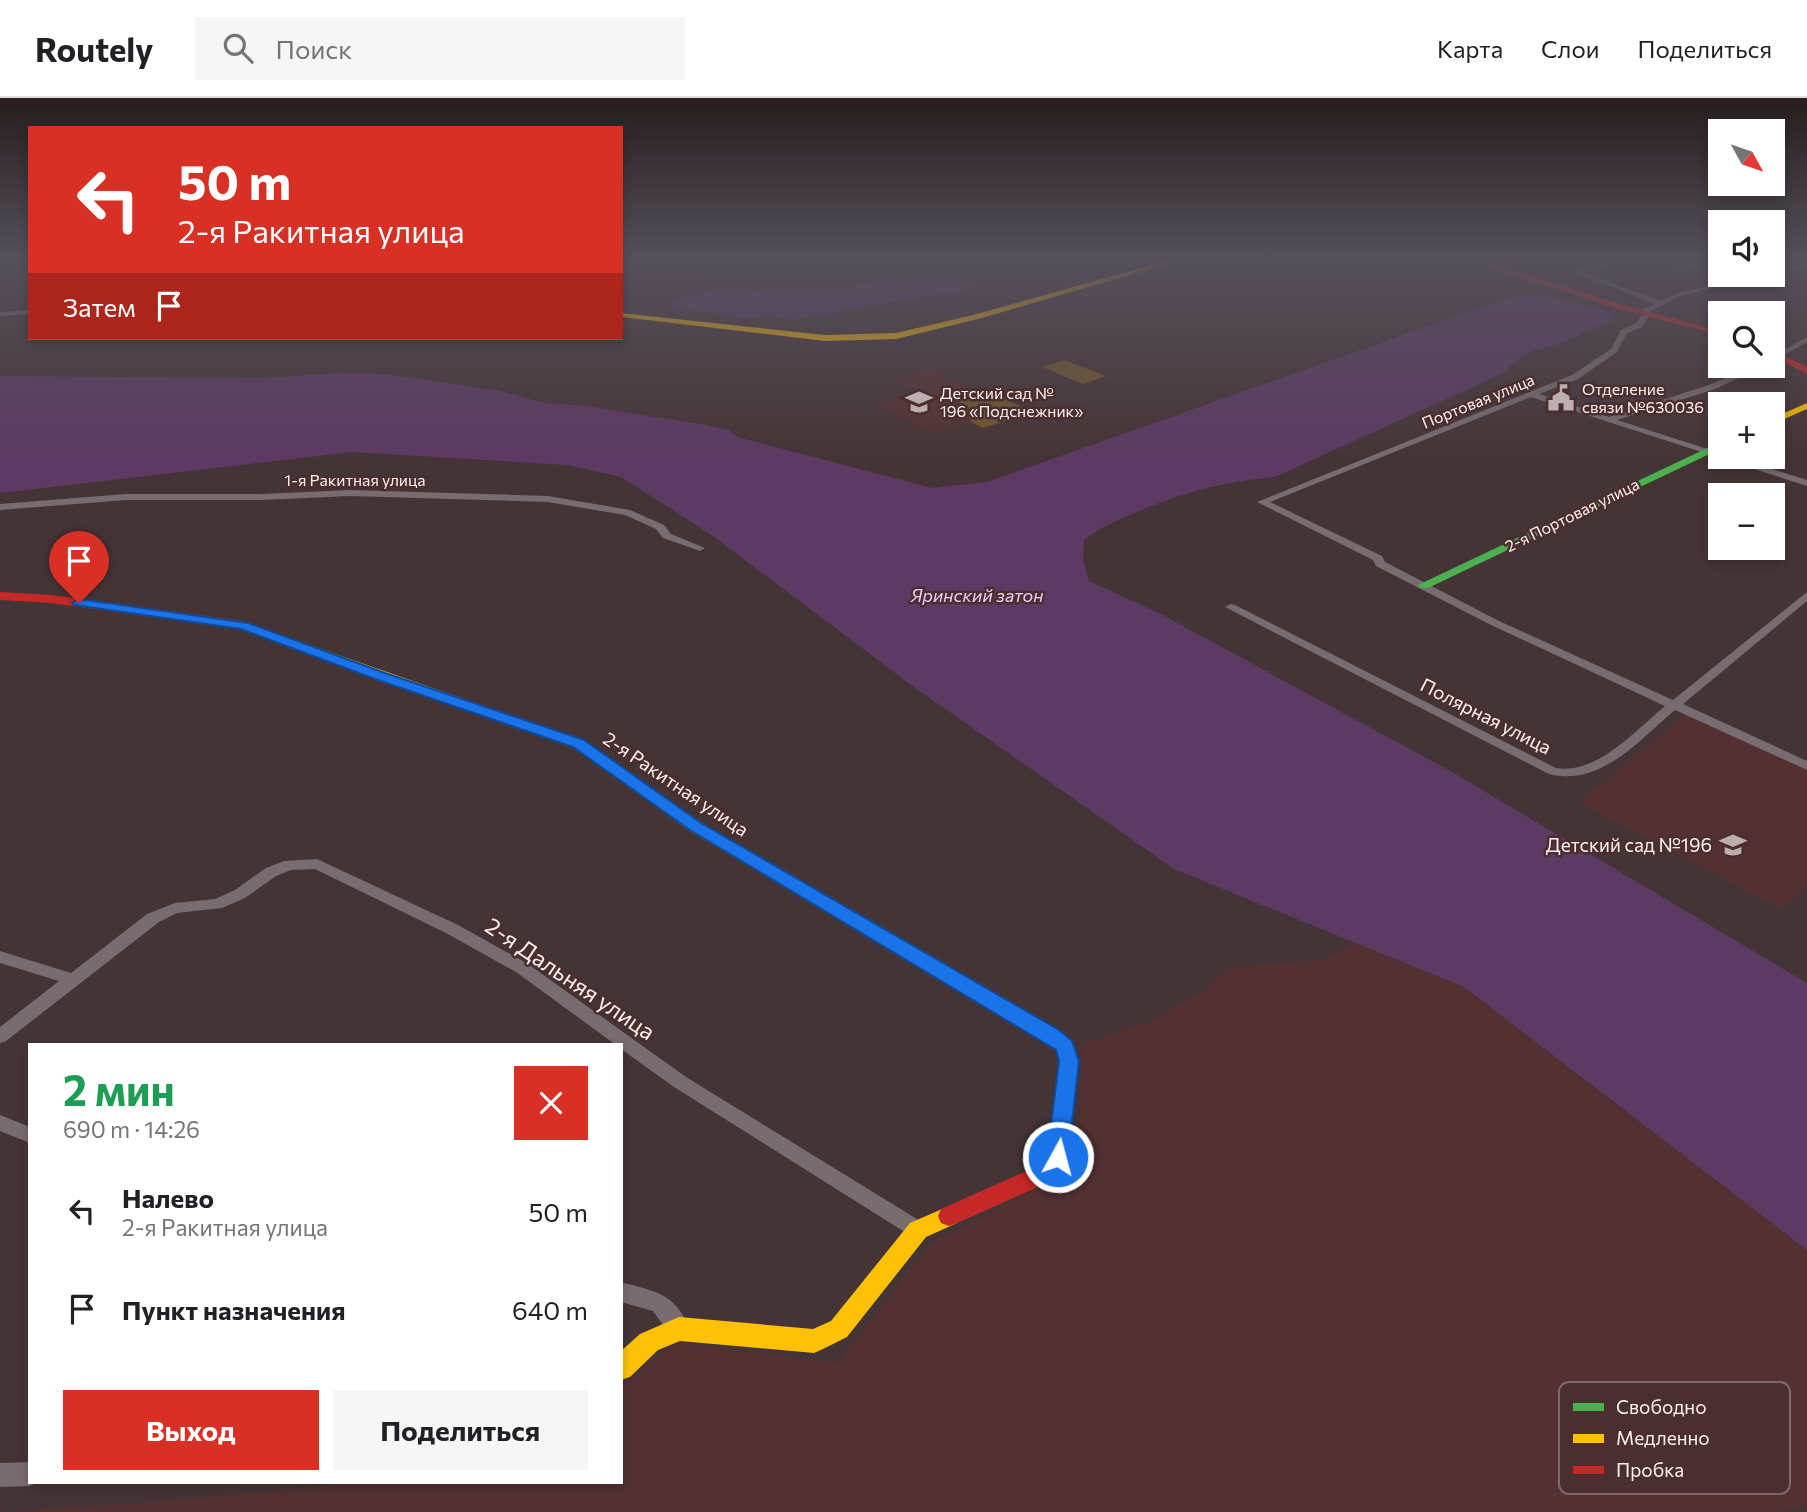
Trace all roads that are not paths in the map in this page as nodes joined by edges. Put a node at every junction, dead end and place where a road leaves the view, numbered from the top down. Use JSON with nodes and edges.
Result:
{"nodes":[{"id":1,"x":710,"y":325,"type":"edge"},
{"id":2,"x":942,"y":325,"type":"edge"},
{"id":3,"x":1637,"y":325,"type":"edge"},
{"id":4,"x":1807,"y":339,"type":"edge"},
{"id":5,"x":1785,"y":351,"type":"edge"},
{"id":6,"x":1785,"y":360,"type":"edge"},
{"id":7,"x":1807,"y":370,"type":"edge"},
{"id":8,"x":1733,"y":378,"type":"edge"},
{"id":9,"x":1532,"y":395,"type":"junction"},
{"id":10,"x":1807,"y":406,"type":"edge"},
{"id":11,"x":1785,"y":416,"type":"edge"},
{"id":12,"x":1608,"y":420,"type":"junction"},
{"id":13,"x":1708,"y":449,"type":"edge"},
{"id":14,"x":1708,"y":457,"type":"edge"},
{"id":15,"x":1767,"y":469,"type":"edge"},
{"id":16,"x":1807,"y":483,"type":"edge"},
{"id":17,"x":0,"y":507,"type":"edge"},
{"id":18,"x":701,"y":548,"type":"dead end"},
{"id":19,"x":1424,"y":585,"type":"junction"},
{"id":20,"x":0,"y":596,"type":"edge"},
{"id":21,"x":1807,"y":596,"type":"edge"},
{"id":22,"x":1231,"y":607,"type":"dead end"},
{"id":23,"x":1672,"y":704,"type":"junction"},
{"id":24,"x":1807,"y":766,"type":"edge"},
{"id":25,"x":0,"y":957,"type":"edge"},
{"id":26,"x":71,"y":979,"type":"junction"},
{"id":27,"x":0,"y":1036,"type":"edge"},
{"id":28,"x":0,"y":1123,"type":"edge"},
{"id":29,"x":28,"y":1134,"type":"edge"},
{"id":30,"x":918,"y":1230,"type":"junction"},
{"id":31,"x":623,"y":1293,"type":"edge"},
{"id":32,"x":679,"y":1329,"type":"junction"},
{"id":33,"x":623,"y":1365,"type":"edge"},
{"id":34,"x":28,"y":1474,"type":"edge"},
{"id":35,"x":0,"y":1475,"type":"edge"}],
"edges":[{"from":1,"to":2,"type":"street"},
{"from":3,"to":9,"type":"street","name":"Портовая улица"},
{"from":4,"to":5,"type":"street"},
{"from":6,"to":7,"type":"street"},
{"from":8,"to":12,"type":"street"},
{"from":9,"to":12,"type":"street"},
{"from":9,"to":19,"type":"street","name":"Портовая улица"},
{"from":10,"to":11,"type":"street"},
{"from":12,"to":13,"type":"street"},
{"from":14,"to":19,"type":"street","name":"2-я Портовая улица"},
{"from":15,"to":16,"type":"street"},
{"from":17,"to":18,"type":"street","name":"1-я Ракитная улица"},
{"from":19,"to":23,"type":"street"},
{"from":20,"to":30,"type":"street","name":"2-я Ракитная улица"},
{"from":21,"to":23,"type":"street","name":"Полярная улица"},
{"from":22,"to":23,"type":"street","name":"Полярная улица"},
{"from":23,"to":24,"type":"street"},
{"from":25,"to":26,"type":"street"},
{"from":26,"to":27,"type":"street","name":"2-я Дальняя улица"},
{"from":26,"to":30,"type":"street","name":"2-я Дальняя улица"},
{"from":28,"to":29,"type":"street"},
{"from":30,"to":32,"type":"street"},
{"from":31,"to":32,"type":"street"},
{"from":32,"to":33,"type":"street"},
{"from":34,"to":35,"type":"street"}]}
